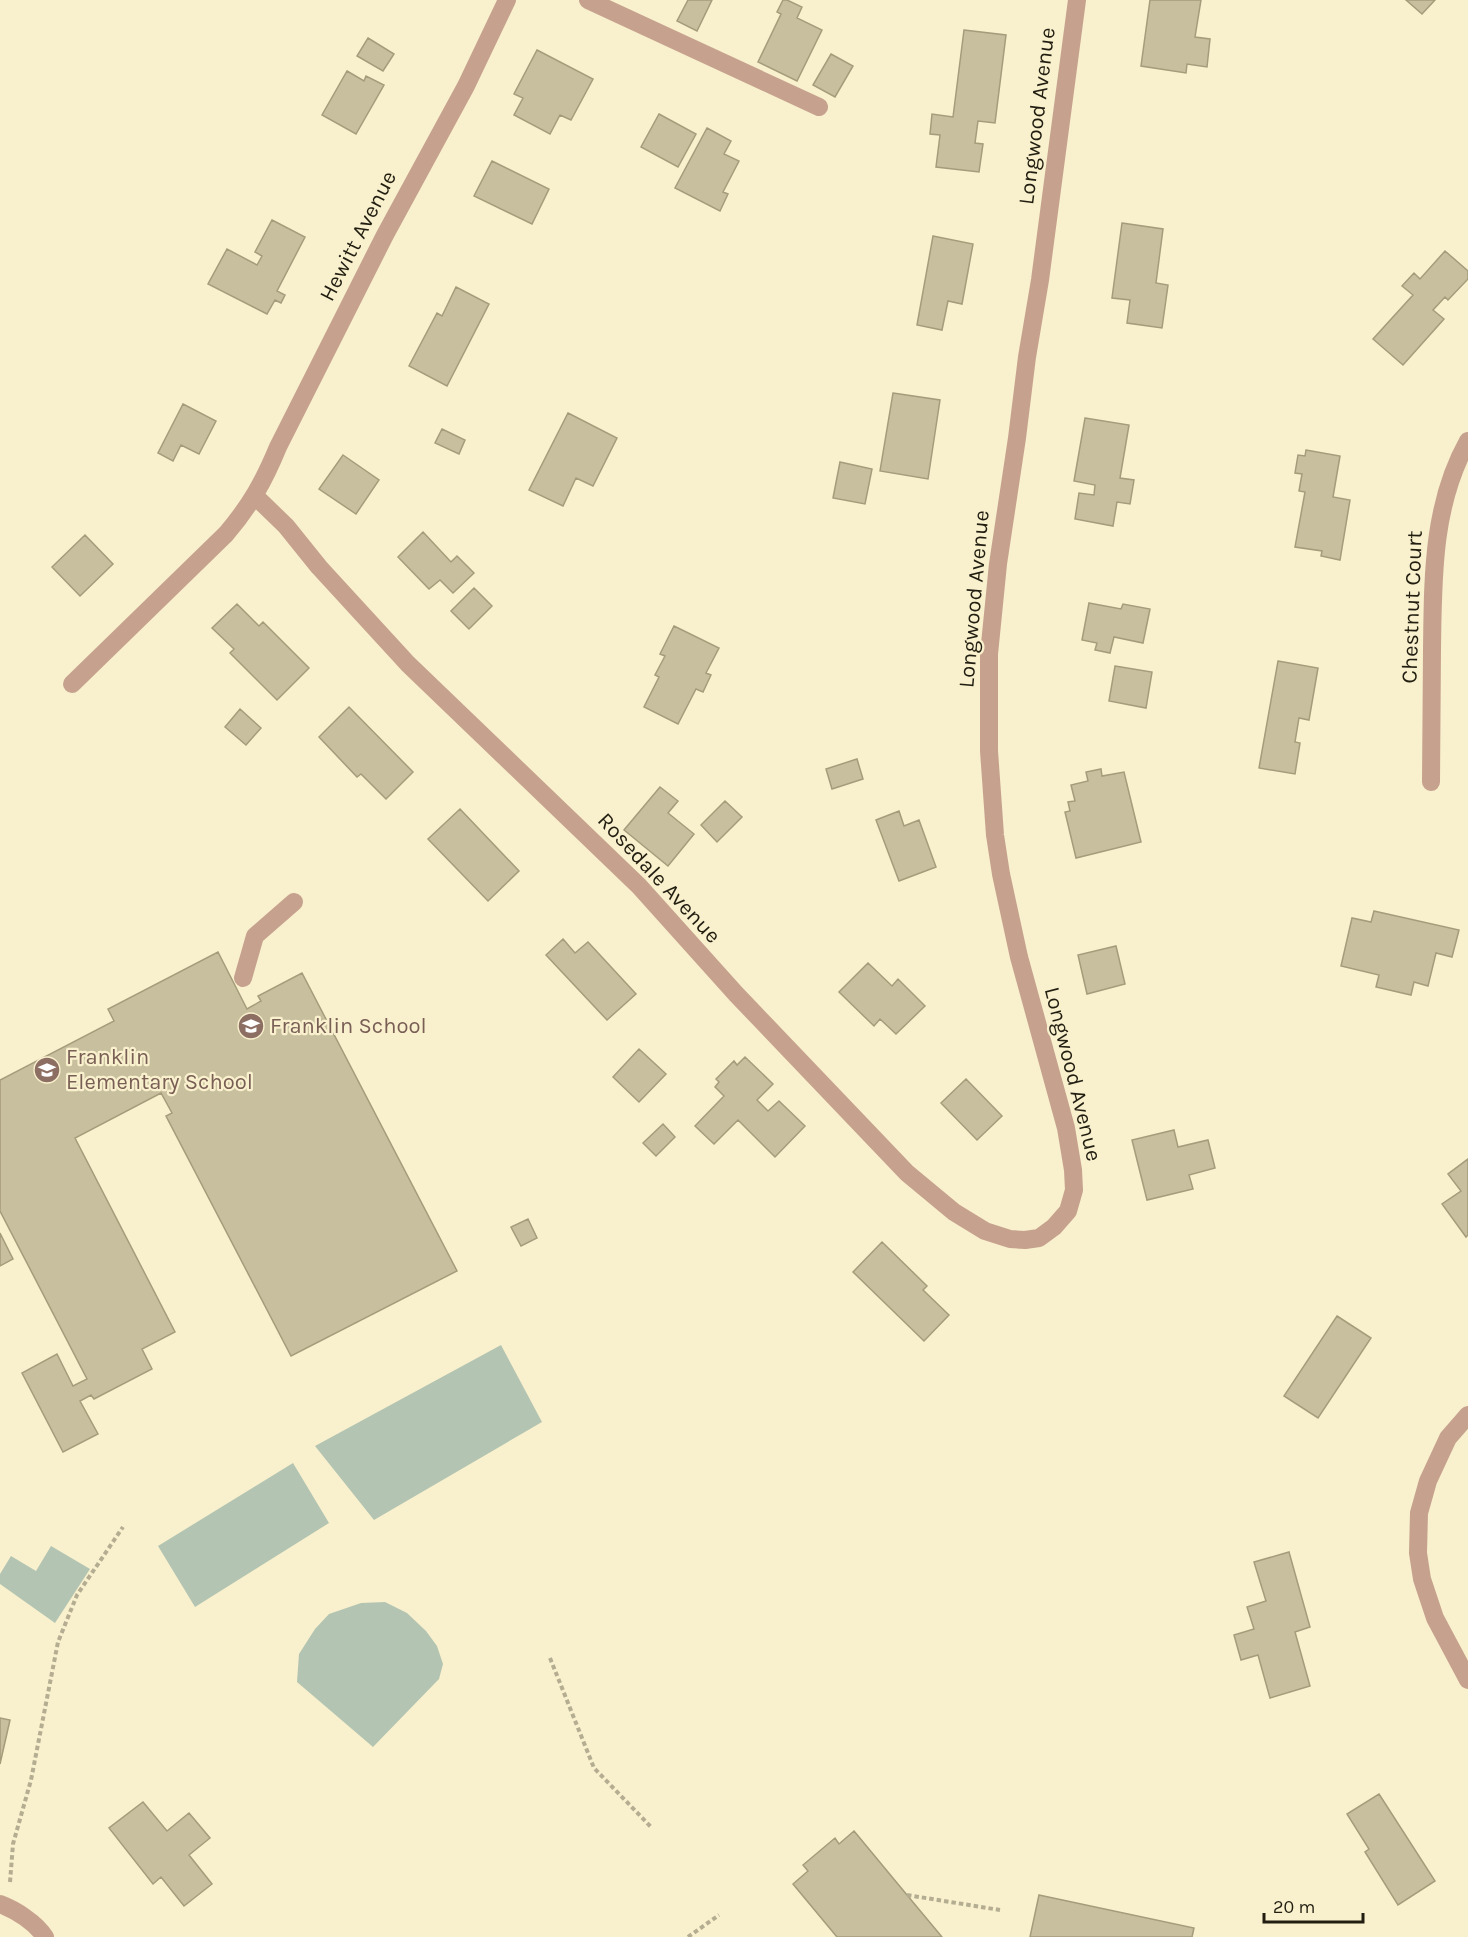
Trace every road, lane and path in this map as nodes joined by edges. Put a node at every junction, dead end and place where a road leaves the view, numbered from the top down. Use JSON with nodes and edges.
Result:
{"nodes":[{"id":1,"x":507,"y":0,"type":"edge"},
{"id":2,"x":588,"y":0,"type":"edge"},
{"id":3,"x":1077,"y":0,"type":"edge"},
{"id":4,"x":819,"y":107,"type":"dead end"},
{"id":5,"x":1468,"y":441,"type":"edge"},
{"id":6,"x":255,"y":496,"type":"junction"},
{"id":7,"x":72,"y":684,"type":"dead end"},
{"id":8,"x":1431,"y":782,"type":"dead end"},
{"id":9,"x":294,"y":902,"type":"dead end"},
{"id":10,"x":243,"y":978,"type":"dead end"},
{"id":11,"x":1054,"y":1227,"type":"joint"},
{"id":12,"x":1468,"y":1415,"type":"edge"},
{"id":13,"x":123,"y":1527,"type":"dead end"},
{"id":14,"x":550,"y":1658,"type":"dead end"},
{"id":15,"x":1468,"y":1680,"type":"edge"},
{"id":16,"x":652,"y":1828,"type":"dead end"},
{"id":17,"x":907,"y":1895,"type":"dead end"},
{"id":18,"x":4,"y":1905,"type":"edge"},
{"id":19,"x":1000,"y":1910,"type":"dead end"},
{"id":20,"x":719,"y":1915,"type":"dead end"},
{"id":21,"x":45,"y":1937,"type":"edge"},
{"id":22,"x":688,"y":1937,"type":"edge"}],
"edges":[{"from":1,"to":6,"type":"street","name":"Hewitt Avenue"},
{"from":2,"to":4,"type":"street"},
{"from":3,"to":11,"type":"street","name":"Longwood Avenue"},
{"from":5,"to":8,"type":"street","name":"Chestnut Court"},
{"from":6,"to":7,"type":"street","name":"Hewitt Avenue"},
{"from":6,"to":11,"type":"street","name":"Rosedale Avenue"},
{"from":9,"to":10,"type":"street"},
{"from":12,"to":15,"type":"street"},
{"from":13,"to":18,"type":"path"},
{"from":14,"to":16,"type":"path"},
{"from":17,"to":19,"type":"path"},
{"from":18,"to":21,"type":"street"},
{"from":20,"to":22,"type":"path"}]}
